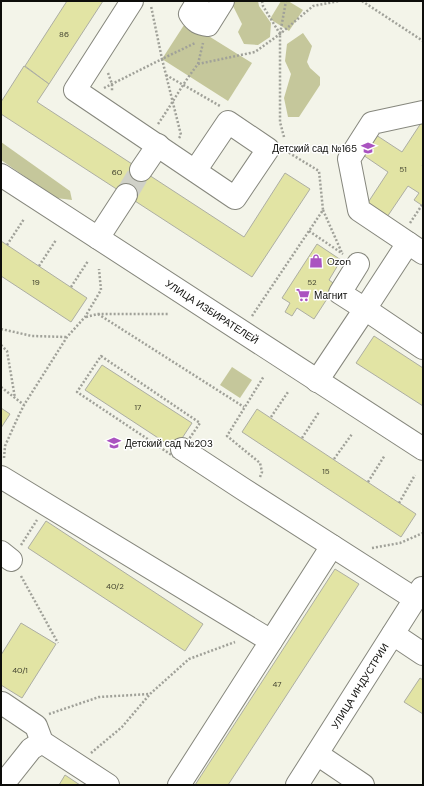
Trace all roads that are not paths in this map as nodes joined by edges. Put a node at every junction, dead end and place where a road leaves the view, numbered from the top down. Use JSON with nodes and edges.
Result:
{"nodes":[{"id":1,"x":132,"y":1,"type":"edge"},
{"id":2,"x":198,"y":1,"type":"edge"},
{"id":3,"x":223,"y":1,"type":"edge"},
{"id":4,"x":423,"y":112,"type":"edge"},
{"id":5,"x":158,"y":146,"type":"junction"},
{"id":6,"x":141,"y":170,"type":"tunnel mouth"},
{"id":7,"x":194,"y":170,"type":"junction"},
{"id":8,"x":1,"y":175,"type":"edge"},
{"id":9,"x":126,"y":195,"type":"tunnel mouth"},
{"id":10,"x":98,"y":238,"type":"junction"},
{"id":11,"x":416,"y":248,"type":"edge"},
{"id":12,"x":350,"y":259,"type":"road end"},
{"id":13,"x":365,"y":309,"type":"junction"},
{"id":14,"x":423,"y":348,"type":"edge"},
{"id":15,"x":318,"y":381,"type":"junction"},
{"id":16,"x":182,"y":449,"type":"road end"},
{"id":17,"x":423,"y":449,"type":"edge"},
{"id":18,"x":1,"y":477,"type":"edge"},
{"id":19,"x":338,"y":549,"type":"junction"},
{"id":20,"x":419,"y":593,"type":"edge"},
{"id":21,"x":393,"y":634,"type":"junction"},
{"id":22,"x":265,"y":637,"type":"junction"},
{"id":23,"x":423,"y":654,"type":"edge"},
{"id":24,"x":2,"y":703,"type":"dead end"},
{"id":25,"x":42,"y":742,"type":"junction"},
{"id":26,"x":317,"y":754,"type":"junction"},
{"id":27,"x":4,"y":785,"type":"edge"},
{"id":28,"x":108,"y":785,"type":"edge"},
{"id":29,"x":179,"y":785,"type":"edge"},
{"id":30,"x":297,"y":785,"type":"edge"},
{"id":31,"x":363,"y":785,"type":"edge"}],
"edges":[{"from":1,"to":5,"type":"street"},
{"from":2,"to":3,"type":"street"},
{"from":4,"to":11,"type":"street"},
{"from":5,"to":6,"type":"street"},
{"from":5,"to":7,"type":"street"},
{"from":7,"to":7,"type":"street"},
{"from":8,"to":10,"type":"street","name":"УЛИЦА ИЗБИРАТЕЛЕЙ"},
{"from":9,"to":10,"type":"street"},
{"from":10,"to":15,"type":"street","name":"УЛИЦА ИЗБИРАТЕЛЕЙ"},
{"from":11,"to":13,"type":"street"},
{"from":12,"to":13,"type":"street"},
{"from":13,"to":14,"type":"street"},
{"from":13,"to":15,"type":"street"},
{"from":15,"to":17,"type":"street","name":"УЛИЦА ИЗБИРАТЕЛЕЙ"},
{"from":16,"to":19,"type":"street"},
{"from":18,"to":22,"type":"street"},
{"from":19,"to":20,"type":"street"},
{"from":19,"to":22,"type":"street"},
{"from":20,"to":21,"type":"street","name":"УЛИЦА ИНДУСТРИИ"},
{"from":21,"to":23,"type":"street"},
{"from":21,"to":26,"type":"street","name":"УЛИЦА ИНДУСТРИИ"},
{"from":22,"to":29,"type":"street"},
{"from":24,"to":25,"type":"street"},
{"from":25,"to":27,"type":"street"},
{"from":25,"to":28,"type":"street"},
{"from":26,"to":30,"type":"street","name":"УЛИЦА ИНДУСТРИИ"},
{"from":26,"to":31,"type":"street"}]}
